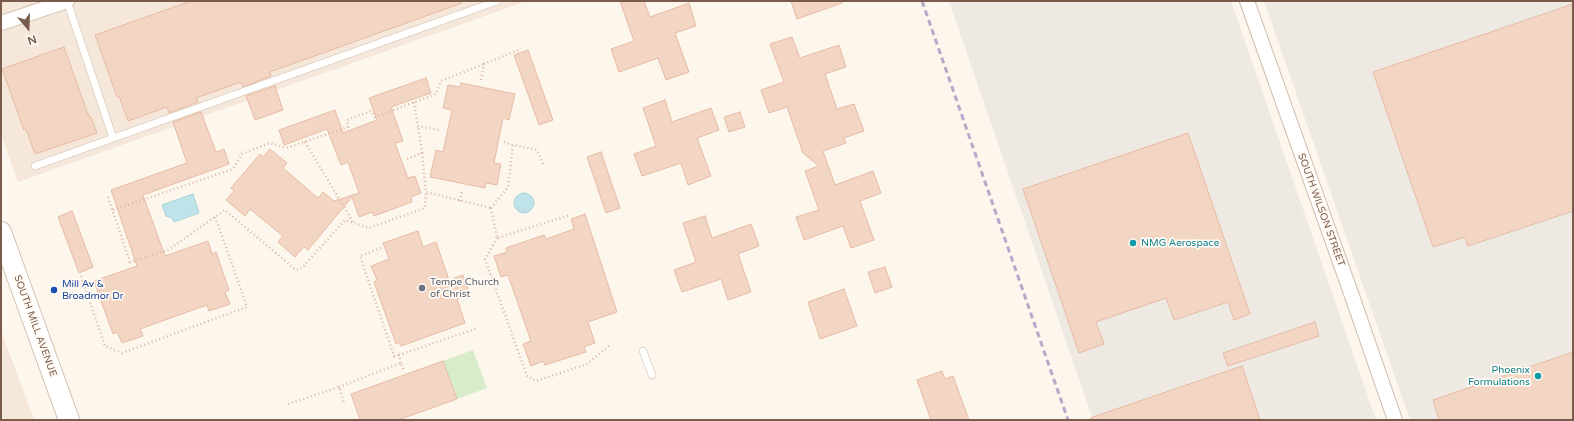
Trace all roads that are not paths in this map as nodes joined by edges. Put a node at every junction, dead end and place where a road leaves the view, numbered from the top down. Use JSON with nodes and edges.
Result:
{"nodes":[{"id":1,"x":67,"y":1,"type":"edge"},
{"id":2,"x":497,"y":1,"type":"edge"},
{"id":3,"x":1247,"y":1,"type":"edge"},
{"id":4,"x":1,"y":23,"type":"edge"},
{"id":5,"x":113,"y":138,"type":"junction"},
{"id":6,"x":36,"y":166,"type":"dead end"},
{"id":7,"x":1,"y":232,"type":"edge"},
{"id":8,"x":643,"y":351,"type":"dead end"},
{"id":9,"x":652,"y":375,"type":"dead end"},
{"id":10,"x":69,"y":420,"type":"edge"},
{"id":11,"x":1394,"y":420,"type":"edge"}],
"edges":[{"from":1,"to":4,"type":"street"},
{"from":1,"to":5,"type":"lane"},
{"from":2,"to":5,"type":"lane"},
{"from":3,"to":11,"type":"street","name":"SOUTH WILSON STREET"},
{"from":5,"to":6,"type":"lane"},
{"from":7,"to":10,"type":"main road","name":"SOUTH MILL AVENUE"},
{"from":8,"to":9,"type":"lane"}]}
